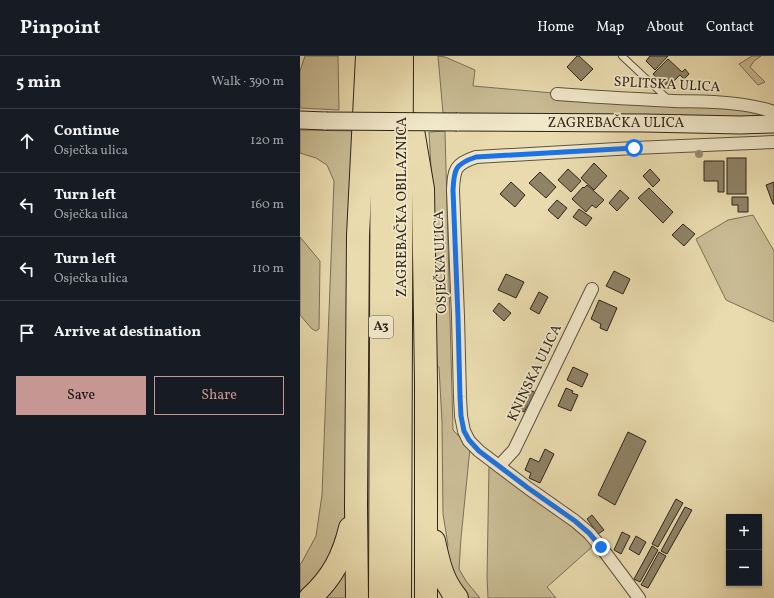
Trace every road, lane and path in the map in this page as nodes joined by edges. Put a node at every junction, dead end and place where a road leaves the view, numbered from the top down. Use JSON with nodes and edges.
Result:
{"nodes":[{"id":1,"x":367,"y":56,"type":"edge"},
{"id":2,"x":622,"y":56,"type":"edge"},
{"id":3,"x":396,"y":58,"type":"edge"},
{"id":4,"x":557,"y":94,"type":"dead end"},
{"id":5,"x":670,"y":101,"type":"junction"},
{"id":6,"x":774,"y":112,"type":"edge"},
{"id":7,"x":300,"y":120,"type":"edge"},
{"id":8,"x":774,"y":124,"type":"edge"},
{"id":9,"x":774,"y":142,"type":"edge"},
{"id":10,"x":592,"y":289,"type":"dead end"},
{"id":11,"x":499,"y":466,"type":"junction"},
{"id":12,"x":356,"y":506,"type":"junction"},
{"id":13,"x":426,"y":520,"type":"junction"},
{"id":14,"x":310,"y":598,"type":"edge"},
{"id":15,"x":357,"y":598,"type":"edge"},
{"id":16,"x":380,"y":598,"type":"edge"},
{"id":17,"x":400,"y":598,"type":"edge"},
{"id":18,"x":426,"y":598,"type":"edge"},
{"id":19,"x":457,"y":598,"type":"edge"},
{"id":20,"x":638,"y":598,"type":"edge"}],
"edges":[{"from":1,"to":12,"type":"highway"},
{"from":2,"to":5,"type":"lane"},
{"from":3,"to":13,"type":"highway"},
{"from":3,"to":16,"type":"highway","name":"ZAGREBAČKA OBILAZNICA","number":"A3"},
{"from":3,"to":17,"type":"highway","name":"ZAGREBAČKA OBILAZNICA","number":"A3"},
{"from":4,"to":5,"type":"street","name":"SPLITSKA ULICA"},
{"from":5,"to":6,"type":"street","name":"SPLITSKA ULICA"},
{"from":7,"to":8,"type":"street","name":"ZAGREBAČKA ULICA","bridge":true},
{"from":9,"to":11,"type":"street","name":"OSJEČKA ULICA"},
{"from":10,"to":11,"type":"street","name":"KNINSKA ULICA"},
{"from":11,"to":20,"type":"street","name":"OSJEČKA ULICA"},
{"from":12,"to":14,"type":"highway"},
{"from":12,"to":15,"type":"highway"},
{"from":13,"to":18,"type":"highway"},
{"from":13,"to":19,"type":"highway"}]}
